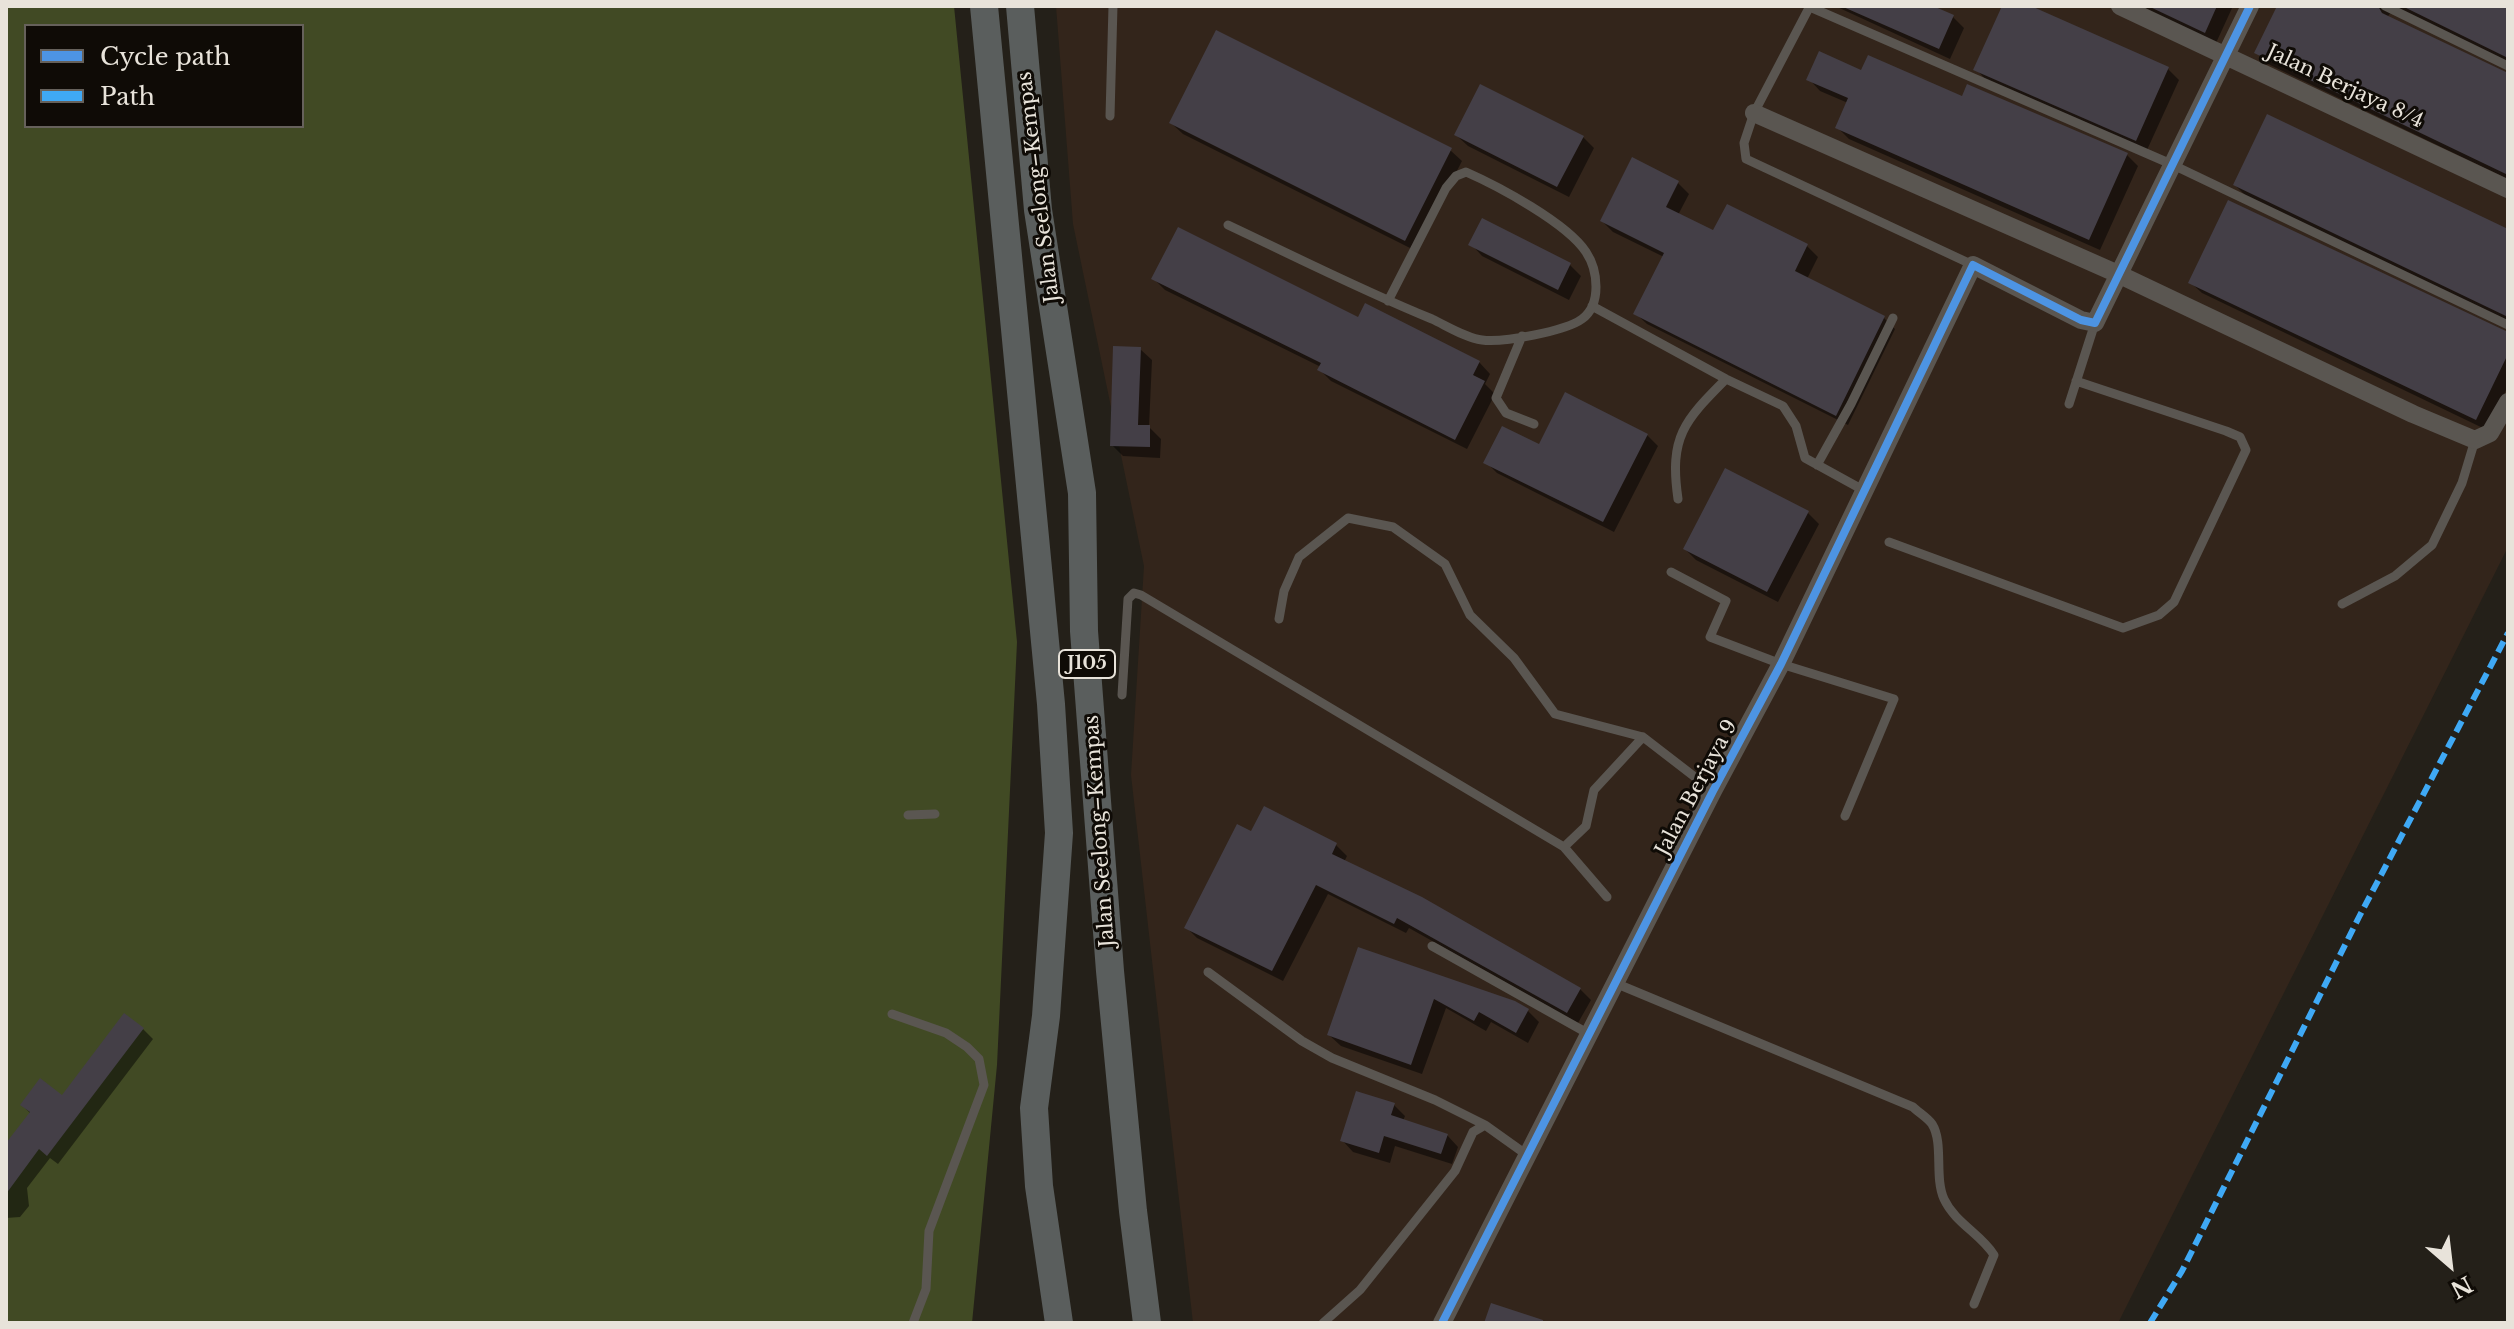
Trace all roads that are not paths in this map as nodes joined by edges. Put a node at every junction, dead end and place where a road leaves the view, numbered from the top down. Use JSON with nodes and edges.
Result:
{"nodes":[{"id":1,"x":984,"y":6,"type":"edge"},
{"id":2,"x":1020,"y":6,"type":"edge"},
{"id":3,"x":1113,"y":6,"type":"edge"},
{"id":4,"x":1810,"y":6,"type":"edge"},
{"id":5,"x":2120,"y":6,"type":"edge"},
{"id":6,"x":2250,"y":6,"type":"edge"},
{"id":7,"x":2385,"y":6,"type":"edge"},
{"id":8,"x":2225,"y":54,"type":"junction"},
{"id":9,"x":2508,"y":66,"type":"edge"},
{"id":10,"x":1754,"y":113,"type":"junction"},
{"id":11,"x":1110,"y":116,"type":"dead end"},
{"id":12,"x":2171,"y":164,"type":"junction"},
{"id":13,"x":2508,"y":189,"type":"edge"},
{"id":14,"x":1228,"y":225,"type":"dead end"},
{"id":15,"x":1973,"y":265,"type":"junction"},
{"id":16,"x":2118,"y":274,"type":"junction"},
{"id":17,"x":1388,"y":301,"type":"junction"},
{"id":18,"x":1592,"y":306,"type":"junction"},
{"id":19,"x":1893,"y":318,"type":"dead end"},
{"id":20,"x":2095,"y":323,"type":"junction"},
{"id":21,"x":2508,"y":325,"type":"edge"},
{"id":22,"x":1522,"y":336,"type":"junction"},
{"id":23,"x":1726,"y":379,"type":"junction"},
{"id":24,"x":2076,"y":381,"type":"junction"},
{"id":25,"x":2508,"y":402,"type":"edge"},
{"id":26,"x":2069,"y":404,"type":"dead end"},
{"id":27,"x":1534,"y":424,"type":"dead end"},
{"id":28,"x":2475,"y":440,"type":"junction"},
{"id":29,"x":1817,"y":465,"type":"junction"},
{"id":30,"x":1865,"y":491,"type":"junction"},
{"id":31,"x":1678,"y":499,"type":"dead end"},
{"id":32,"x":1889,"y":542,"type":"dead end"},
{"id":33,"x":1671,"y":572,"type":"dead end"},
{"id":34,"x":2342,"y":604,"type":"dead end"},
{"id":35,"x":1279,"y":619,"type":"dead end"},
{"id":36,"x":1781,"y":664,"type":"junction"},
{"id":37,"x":1122,"y":695,"type":"dead end"},
{"id":38,"x":1643,"y":737,"type":"junction"},
{"id":39,"x":1713,"y":791,"type":"junction"},
{"id":40,"x":935,"y":814,"type":"dead end"},
{"id":41,"x":908,"y":815,"type":"dead end"},
{"id":42,"x":1845,"y":816,"type":"dead end"},
{"id":43,"x":1564,"y":847,"type":"junction"},
{"id":44,"x":1607,"y":897,"type":"dead end"},
{"id":45,"x":1432,"y":946,"type":"dead end"},
{"id":46,"x":1208,"y":972,"type":"dead end"},
{"id":47,"x":1615,"y":983,"type":"junction"},
{"id":48,"x":892,"y":1014,"type":"dead end"},
{"id":49,"x":1589,"y":1034,"type":"junction"},
{"id":50,"x":1485,"y":1125,"type":"junction"},
{"id":51,"x":1527,"y":1155,"type":"junction"},
{"id":52,"x":1974,"y":1304,"type":"dead end"},
{"id":53,"x":913,"y":1323,"type":"edge"},
{"id":54,"x":1059,"y":1323,"type":"edge"},
{"id":55,"x":1147,"y":1323,"type":"edge"},
{"id":56,"x":1323,"y":1323,"type":"edge"},
{"id":57,"x":1442,"y":1323,"type":"edge"}],
"edges":[{"from":1,"to":54,"type":"main road","name":"Jalan Seelong–Kempas","number":"J105"},
{"from":2,"to":55,"type":"main road","name":"Jalan Seelong–Kempas","number":"J105"},
{"from":3,"to":11,"type":"lane"},
{"from":4,"to":10,"type":"lane"},
{"from":4,"to":12,"type":"lane"},
{"from":5,"to":8,"type":"street","name":"Jalan Berjaya 8/4"},
{"from":6,"to":8,"type":"street"},
{"from":7,"to":9,"type":"lane"},
{"from":8,"to":12,"type":"street"},
{"from":8,"to":13,"type":"street","name":"Jalan Berjaya 8/4"},
{"from":10,"to":15,"type":"lane"},
{"from":10,"to":16,"type":"street"},
{"from":12,"to":16,"type":"street"},
{"from":12,"to":21,"type":"lane"},
{"from":14,"to":17,"type":"lane"},
{"from":15,"to":20,"type":"street"},
{"from":15,"to":30,"type":"street","name":"Jalan Berjaya 9"},
{"from":16,"to":20,"type":"street"},
{"from":16,"to":28,"type":"street"},
{"from":17,"to":18,"type":"lane"},
{"from":17,"to":22,"type":"lane"},
{"from":18,"to":22,"type":"lane"},
{"from":18,"to":23,"type":"lane"},
{"from":19,"to":29,"type":"lane"},
{"from":20,"to":24,"type":"lane"},
{"from":22,"to":27,"type":"lane"},
{"from":23,"to":29,"type":"lane"},
{"from":23,"to":31,"type":"lane"},
{"from":24,"to":26,"type":"lane"},
{"from":24,"to":32,"type":"lane"},
{"from":25,"to":28,"type":"street"},
{"from":28,"to":34,"type":"lane"},
{"from":29,"to":30,"type":"lane"},
{"from":30,"to":36,"type":"street","name":"Jalan Berjaya 9"},
{"from":33,"to":36,"type":"lane"},
{"from":35,"to":38,"type":"lane"},
{"from":36,"to":39,"type":"street","name":"Jalan Berjaya 9"},
{"from":36,"to":42,"type":"lane"},
{"from":37,"to":43,"type":"lane"},
{"from":38,"to":39,"type":"lane"},
{"from":38,"to":43,"type":"lane"},
{"from":39,"to":47,"type":"street","name":"Jalan Berjaya 9"},
{"from":40,"to":41,"type":"lane"},
{"from":43,"to":44,"type":"lane"},
{"from":45,"to":49,"type":"lane"},
{"from":46,"to":50,"type":"lane"},
{"from":47,"to":49,"type":"street","name":"Jalan Berjaya 9"},
{"from":47,"to":52,"type":"lane"},
{"from":48,"to":53,"type":"lane"},
{"from":49,"to":51,"type":"street","name":"Jalan Berjaya 9"},
{"from":50,"to":51,"type":"lane"},
{"from":50,"to":56,"type":"lane"},
{"from":51,"to":57,"type":"street","name":"Jalan Berjaya 9"}]}
